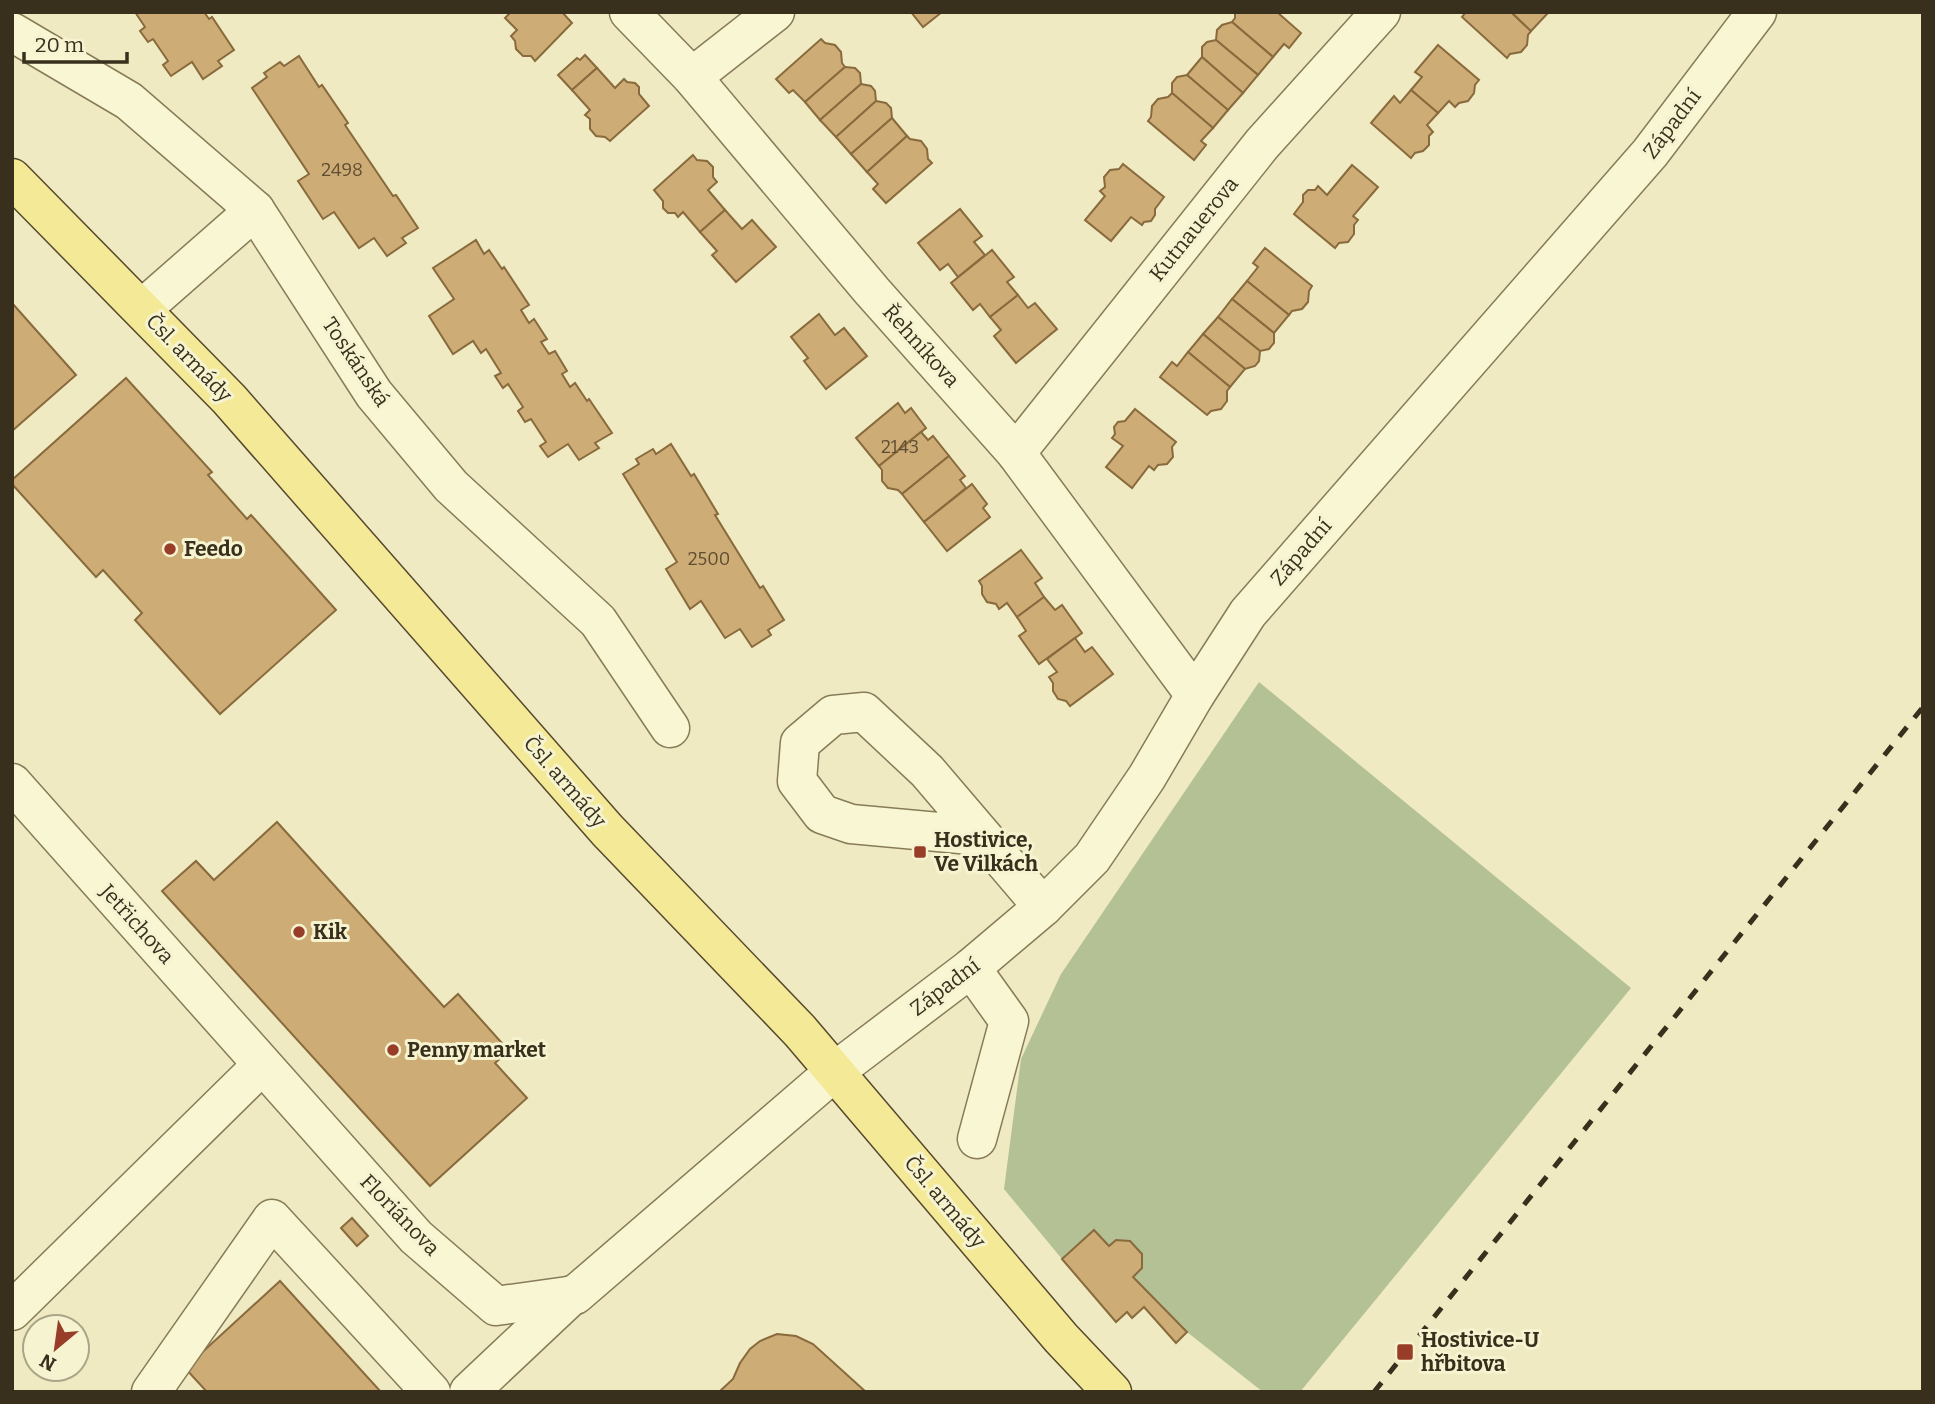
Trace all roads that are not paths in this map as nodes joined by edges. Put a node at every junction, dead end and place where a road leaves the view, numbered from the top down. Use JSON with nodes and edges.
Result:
{"nodes":[{"id":1,"x":629,"y":12,"type":"edge"},
{"id":2,"x":775,"y":12,"type":"edge"},
{"id":3,"x":1381,"y":12,"type":"edge"},
{"id":4,"x":1756,"y":12,"type":"edge"},
{"id":5,"x":12,"y":32,"type":"edge"},
{"id":6,"x":692,"y":77,"type":"junction"},
{"id":7,"x":12,"y":178,"type":"edge"},
{"id":8,"x":255,"y":210,"type":"junction"},
{"id":9,"x":142,"y":309,"type":"junction"},
{"id":10,"x":1016,"y":453,"type":"junction"},
{"id":11,"x":1195,"y":695,"type":"junction"},
{"id":12,"x":670,"y":728,"type":"dead end"},
{"id":13,"x":12,"y":783,"type":"edge"},
{"id":14,"x":982,"y":836,"type":"junction"},
{"id":15,"x":1043,"y":906,"type":"junction"},
{"id":16,"x":971,"y":968,"type":"junction"},
{"id":17,"x":262,"y":1065,"type":"junction"},
{"id":18,"x":834,"y":1072,"type":"junction"},
{"id":19,"x":977,"y":1139,"type":"dead end"},
{"id":20,"x":572,"y":1295,"type":"junction"},
{"id":21,"x":12,"y":1311,"type":"edge"},
{"id":22,"x":151,"y":1392,"type":"edge"},
{"id":23,"x":431,"y":1392,"type":"edge"},
{"id":24,"x":469,"y":1392,"type":"edge"},
{"id":25,"x":1112,"y":1392,"type":"edge"}],
"edges":[{"from":1,"to":6,"type":"street","name":"Řehníkova"},
{"from":2,"to":6,"type":"street"},
{"from":3,"to":10,"type":"street","name":"Kutnauerova"},
{"from":4,"to":11,"type":"street","name":"Západní"},
{"from":5,"to":8,"type":"street","name":"Toskánská"},
{"from":6,"to":10,"type":"street","name":"Řehníkova"},
{"from":7,"to":9,"type":"main road","name":"Čsl. armády"},
{"from":8,"to":9,"type":"street"},
{"from":8,"to":12,"type":"street","name":"Toskánská"},
{"from":9,"to":18,"type":"main road","name":"Čsl. armády"},
{"from":10,"to":11,"type":"street","name":"Řehníkova"},
{"from":11,"to":15,"type":"street","name":"Západní"},
{"from":13,"to":17,"type":"street","name":"Jetřichova"},
{"from":14,"to":14,"type":"street"},
{"from":14,"to":15,"type":"street"},
{"from":15,"to":16,"type":"street","name":"Západní"},
{"from":16,"to":18,"type":"street","name":"Západní"},
{"from":16,"to":19,"type":"street"},
{"from":17,"to":20,"type":"street","name":"Floriánova"},
{"from":17,"to":21,"type":"street"},
{"from":18,"to":20,"type":"street"},
{"from":18,"to":25,"type":"main road","name":"Čsl. armády"},
{"from":20,"to":24,"type":"street"},
{"from":22,"to":23,"type":"street"}]}
